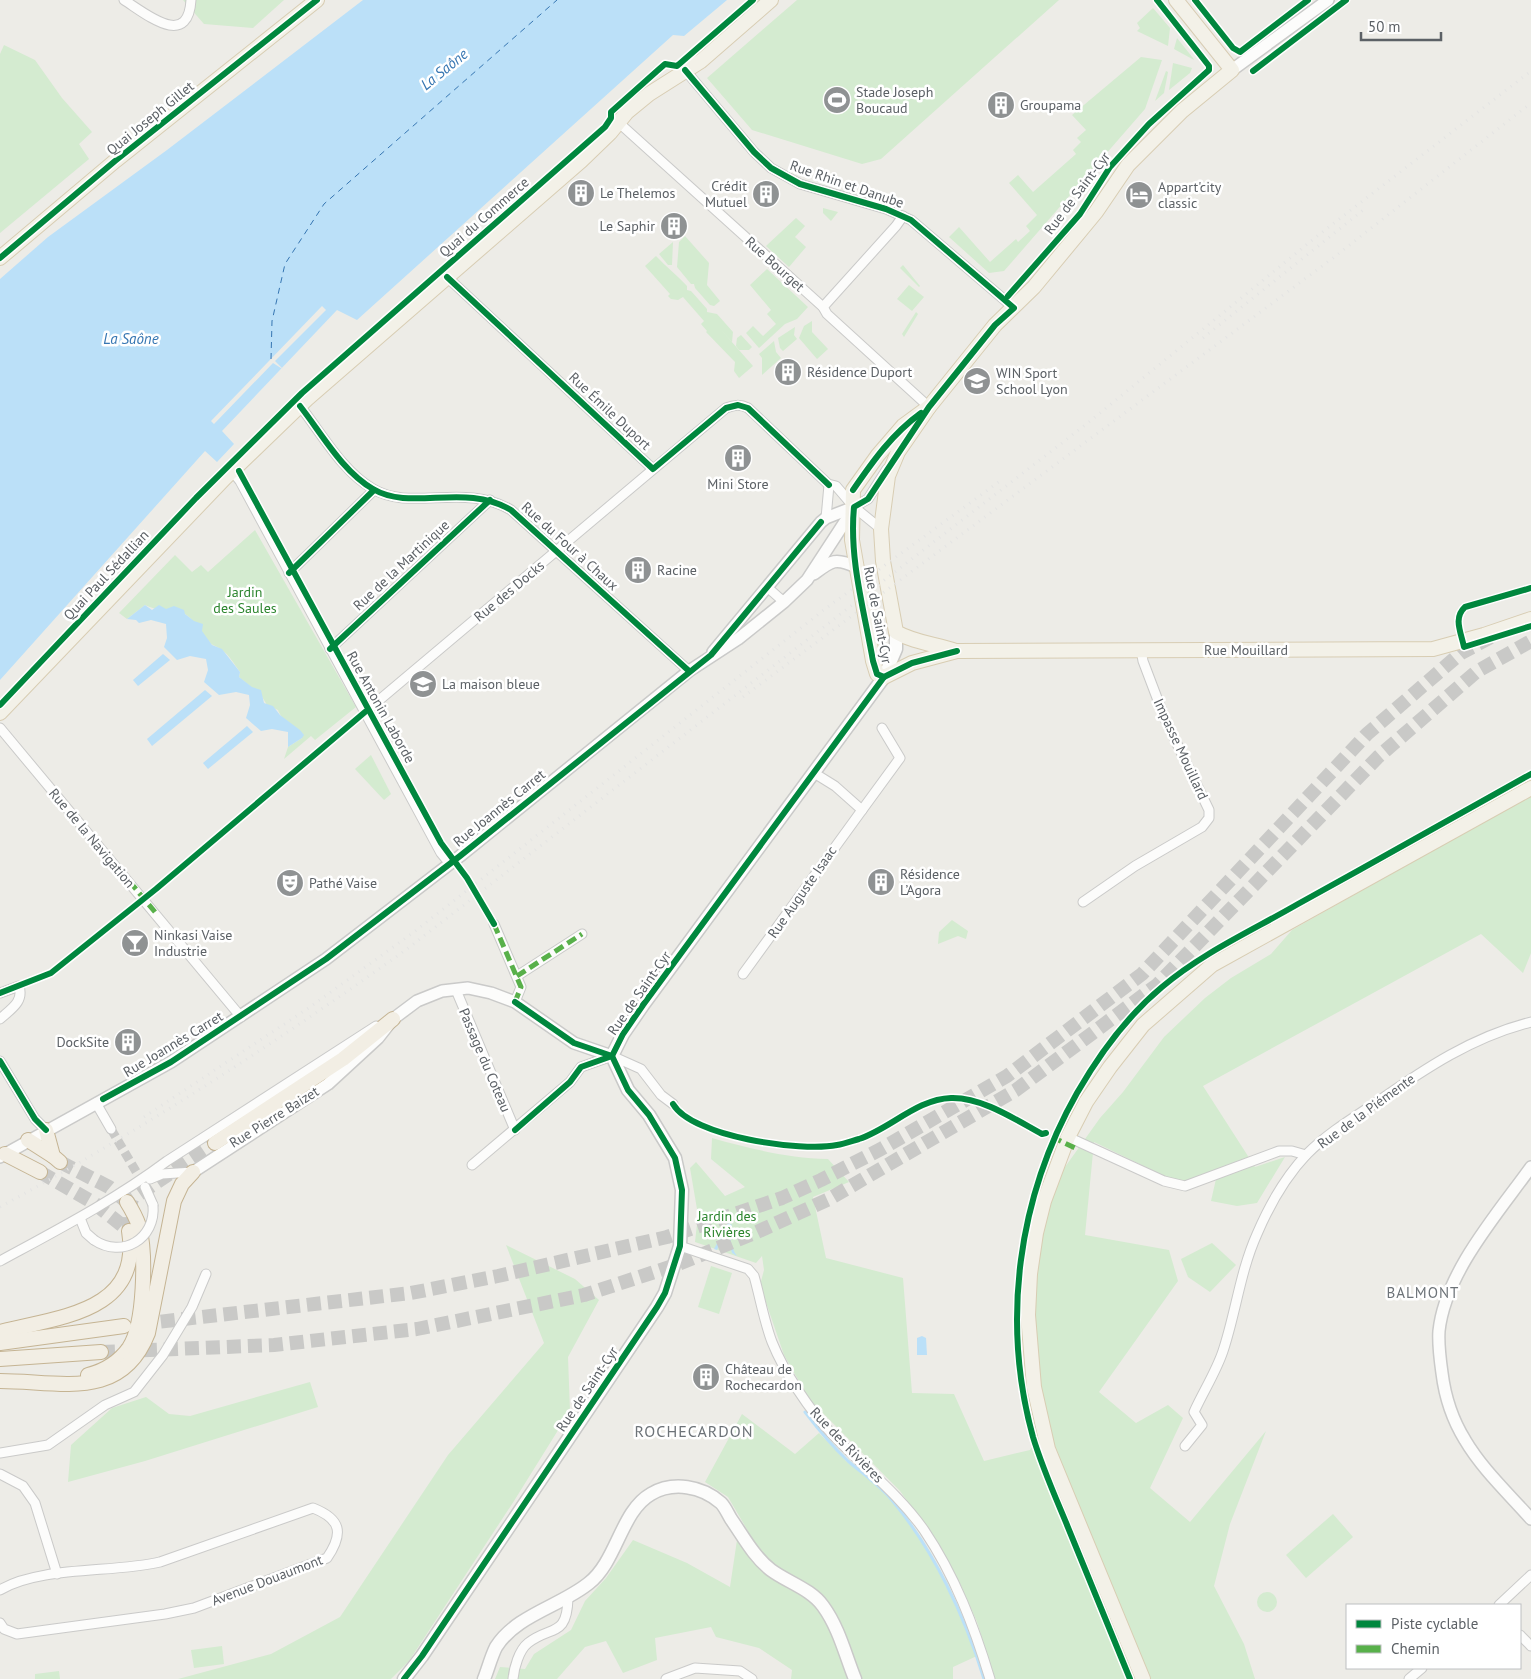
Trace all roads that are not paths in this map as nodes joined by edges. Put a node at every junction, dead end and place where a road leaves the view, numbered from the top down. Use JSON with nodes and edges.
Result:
{"nodes":[{"id":1,"x":124,"y":0,"type":"edge"},
{"id":2,"x":190,"y":0,"type":"edge"},
{"id":3,"x":317,"y":0,"type":"edge"},
{"id":4,"x":771,"y":0,"type":"edge"},
{"id":5,"x":1328,"y":0,"type":"edge"},
{"id":6,"x":1179,"y":2,"type":"edge"},
{"id":7,"x":685,"y":70,"type":"junction"},
{"id":8,"x":1232,"y":70,"type":"junction"},
{"id":9,"x":618,"y":122,"type":"junction"},
{"id":10,"x":903,"y":216,"type":"junction"},
{"id":11,"x":0,"y":258,"type":"edge"},
{"id":12,"x":447,"y":276,"type":"junction"},
{"id":13,"x":823,"y":307,"type":"junction"},
{"id":14,"x":1014,"y":308,"type":"junction"},
{"id":15,"x":300,"y":406,"type":"junction"},
{"id":16,"x":929,"y":407,"type":"junction"},
{"id":17,"x":898,"y":452,"type":"junction"},
{"id":18,"x":653,"y":469,"type":"junction"},
{"id":19,"x":232,"y":472,"type":"junction"},
{"id":20,"x":829,"y":485,"type":"junction"},
{"id":21,"x":374,"y":490,"type":"junction"},
{"id":22,"x":490,"y":500,"type":"junction"},
{"id":23,"x":854,"y":508,"type":"junction"},
{"id":24,"x":826,"y":518,"type":"junction"},
{"id":25,"x":881,"y":529,"type":"junction"},
{"id":26,"x":556,"y":551,"type":"junction"},
{"id":27,"x":856,"y":567,"type":"junction"},
{"id":28,"x":288,"y":573,"type":"junction"},
{"id":29,"x":807,"y":580,"type":"junction"},
{"id":30,"x":766,"y":587,"type":"junction"},
{"id":31,"x":784,"y":602,"type":"junction"},
{"id":32,"x":1531,"y":619,"type":"edge"},
{"id":33,"x":896,"y":632,"type":"junction"},
{"id":34,"x":330,"y":649,"type":"junction"},
{"id":35,"x":1142,"y":650,"type":"junction"},
{"id":36,"x":957,"y":651,"type":"junction"},
{"id":37,"x":710,"y":655,"type":"junction"},
{"id":38,"x":689,"y":671,"type":"junction"},
{"id":39,"x":884,"y":678,"type":"junction"},
{"id":40,"x":365,"y":712,"type":"junction"},
{"id":41,"x":0,"y":713,"type":"edge"},
{"id":42,"x":0,"y":728,"type":"edge"},
{"id":43,"x":882,"y":728,"type":"dead end"},
{"id":44,"x":814,"y":773,"type":"junction"},
{"id":45,"x":1531,"y":788,"type":"edge"},
{"id":46,"x":862,"y":810,"type":"junction"},
{"id":47,"x":450,"y":864,"type":"junction"},
{"id":48,"x":1083,"y":902,"type":"dead end"},
{"id":49,"x":494,"y":924,"type":"dead end"},
{"id":50,"x":582,"y":934,"type":"dead end"},
{"id":51,"x":744,"y":974,"type":"dead end"},
{"id":52,"x":517,"y":976,"type":"junction"},
{"id":53,"x":456,"y":990,"type":"junction"},
{"id":54,"x":0,"y":993,"type":"edge"},
{"id":55,"x":515,"y":1002,"type":"junction"},
{"id":56,"x":241,"y":1017,"type":"junction"},
{"id":57,"x":0,"y":1019,"type":"edge"},
{"id":58,"x":393,"y":1019,"type":"junction"},
{"id":59,"x":1531,"y":1022,"type":"edge"},
{"id":60,"x":612,"y":1056,"type":"junction"},
{"id":61,"x":0,"y":1061,"type":"edge"},
{"id":62,"x":96,"y":1103,"type":"junction"},
{"id":63,"x":672,"y":1104,"type":"dead end"},
{"id":64,"x":112,"y":1129,"type":"tunnel mouth"},
{"id":65,"x":46,"y":1130,"type":"junction"},
{"id":66,"x":515,"y":1130,"type":"junction"},
{"id":67,"x":1068,"y":1137,"type":"junction"},
{"id":68,"x":28,"y":1140,"type":"junction"},
{"id":69,"x":214,"y":1143,"type":"tunnel mouth"},
{"id":70,"x":2,"y":1155,"type":"edge"},
{"id":71,"x":1306,"y":1155,"type":"junction"},
{"id":72,"x":472,"y":1166,"type":"dead end"},
{"id":73,"x":1531,"y":1167,"type":"edge"},
{"id":74,"x":40,"y":1172,"type":"tunnel mouth"},
{"id":75,"x":193,"y":1172,"type":"junction"},
{"id":76,"x":142,"y":1185,"type":"junction"},
{"id":77,"x":127,"y":1202,"type":"tunnel mouth"},
{"id":78,"x":80,"y":1218,"type":"junction"},
{"id":79,"x":129,"y":1231,"type":"dead end"},
{"id":80,"x":680,"y":1246,"type":"junction"},
{"id":81,"x":0,"y":1261,"type":"edge"},
{"id":82,"x":206,"y":1274,"type":"dead end"},
{"id":83,"x":124,"y":1326,"type":"tunnel mouth"},
{"id":84,"x":0,"y":1332,"type":"edge"},
{"id":85,"x":0,"y":1342,"type":"edge"},
{"id":86,"x":101,"y":1352,"type":"tunnel mouth"},
{"id":87,"x":0,"y":1360,"type":"edge"},
{"id":88,"x":0,"y":1381,"type":"edge"},
{"id":89,"x":40,"y":1382,"type":"junction"},
{"id":90,"x":1185,"y":1446,"type":"dead end"},
{"id":91,"x":0,"y":1453,"type":"edge"},
{"id":92,"x":0,"y":1474,"type":"edge"},
{"id":93,"x":1529,"y":1512,"type":"edge"},
{"id":94,"x":56,"y":1574,"type":"junction"},
{"id":95,"x":1531,"y":1574,"type":"edge"},
{"id":96,"x":0,"y":1590,"type":"edge"},
{"id":97,"x":568,"y":1598,"type":"junction"},
{"id":98,"x":1500,"y":1604,"type":"edge"},
{"id":99,"x":0,"y":1623,"type":"edge"},
{"id":100,"x":1521,"y":1635,"type":"edge"},
{"id":101,"x":1531,"y":1646,"type":"edge"},
{"id":102,"x":1421,"y":1669,"type":"edge"},
{"id":103,"x":404,"y":1679,"type":"edge"},
{"id":104,"x":484,"y":1679,"type":"edge"},
{"id":105,"x":513,"y":1679,"type":"edge"},
{"id":106,"x":666,"y":1679,"type":"edge"},
{"id":107,"x":752,"y":1679,"type":"edge"},
{"id":108,"x":855,"y":1679,"type":"edge"},
{"id":109,"x":990,"y":1679,"type":"edge"},
{"id":110,"x":1143,"y":1679,"type":"edge"},
{"id":111,"x":1409,"y":1679,"type":"edge"}],
"edges":[{"from":1,"to":2,"type":"street"},
{"from":3,"to":11,"type":"main road","name":"Quai Joseph Gillet"},
{"from":4,"to":7,"type":"main road","name":"Quai du Commerce"},
{"from":5,"to":8,"type":"street"},
{"from":6,"to":8,"type":"main road"},
{"from":7,"to":9,"type":"main road","name":"Quai du Commerce"},
{"from":7,"to":10,"type":"street","name":"Rue Rhin et Danube"},
{"from":8,"to":14,"type":"main road","name":"Rue de Saint-Cyr"},
{"from":9,"to":12,"type":"main road","name":"Quai du Commerce"},
{"from":9,"to":13,"type":"street","name":"Rue Bourget"},
{"from":10,"to":13,"type":"street"},
{"from":10,"to":14,"type":"street","name":"Rue Rhin et Danube"},
{"from":12,"to":15,"type":"main road","name":"Quai du Commerce"},
{"from":12,"to":18,"type":"street","name":"Rue Émile Duport"},
{"from":13,"to":16,"type":"street","name":"Rue Bourget"},
{"from":14,"to":16,"type":"main road","name":"Rue de Saint-Cyr"},
{"from":15,"to":19,"type":"main road","name":"Quai du Commerce"},
{"from":15,"to":21,"type":"street","name":"Rue du Four à Chaux"},
{"from":16,"to":17,"type":"main road","name":"Rue de Saint-Cyr"},
{"from":16,"to":23,"type":"main road","name":"Rue de Saint-Cyr"},
{"from":17,"to":23,"type":"street","name":"Rue de Saint-Cyr"},
{"from":17,"to":25,"type":"main road","name":"Rue de Saint-Cyr"},
{"from":18,"to":20,"type":"street","name":"Rue Émile Duport"},
{"from":18,"to":26,"type":"street","name":"Rue des Docks"},
{"from":19,"to":28,"type":"street","name":"Rue Antonin Laborde"},
{"from":19,"to":41,"type":"main road","name":"Quai Paul Sédallian"},
{"from":20,"to":23,"type":"street","name":"Rue Émile Duport"},
{"from":20,"to":24,"type":"street"},
{"from":21,"to":22,"type":"street","name":"Rue du Four à Chaux"},
{"from":21,"to":28,"type":"street"},
{"from":22,"to":26,"type":"street","name":"Rue du Four à Chaux"},
{"from":22,"to":34,"type":"street","name":"Rue de la Martinique"},
{"from":23,"to":24,"type":"street","name":"Rue Joannès Carret"},
{"from":23,"to":25,"type":"street"},
{"from":23,"to":27,"type":"main road","name":"Rue de Saint-Cyr"},
{"from":23,"to":29,"type":"street","name":"Rue Joannès Carret"},
{"from":24,"to":30,"type":"street","name":"Rue Joannès Carret"},
{"from":25,"to":33,"type":"main road","name":"Rue de Saint-Cyr"},
{"from":26,"to":38,"type":"street","name":"Rue du Four à Chaux"},
{"from":26,"to":40,"type":"street","name":"Rue des Docks"},
{"from":27,"to":29,"type":"street","name":"Rue de Saint-Cyr"},
{"from":27,"to":39,"type":"main road","name":"Rue de Saint-Cyr"},
{"from":28,"to":34,"type":"street","name":"Rue Antonin Laborde"},
{"from":29,"to":31,"type":"street","name":"Rue Joannès Carret"},
{"from":30,"to":31,"type":"street"},
{"from":30,"to":37,"type":"street","name":"Rue Joannès Carret"},
{"from":31,"to":37,"type":"street","name":"Rue Joannès Carret"},
{"from":32,"to":35,"type":"main road","name":"Rue Mouillard"},
{"from":33,"to":36,"type":"main road","name":"Rue Mouillard"},
{"from":33,"to":39,"type":"main road","name":"Rue de Saint-Cyr"},
{"from":34,"to":40,"type":"street","name":"Rue Antonin Laborde"},
{"from":35,"to":36,"type":"main road","name":"Rue Mouillard"},
{"from":35,"to":48,"type":"street","name":"Impasse Mouillard"},
{"from":36,"to":39,"type":"main road","name":"Rue Mouillard"},
{"from":37,"to":38,"type":"street","name":"Rue Joannès Carret"},
{"from":38,"to":47,"type":"street","name":"Rue Joannès Carret"},
{"from":39,"to":44,"type":"main road","name":"Rue de Saint-Cyr"},
{"from":40,"to":47,"type":"street","name":"Rue Antonin Laborde"},
{"from":42,"to":56,"type":"street","name":"Rue de la Navigation"},
{"from":43,"to":46,"type":"street","name":"Rue Auguste Isaac"},
{"from":44,"to":46,"type":"street"},
{"from":44,"to":60,"type":"main road","name":"Rue de Saint-Cyr"},
{"from":45,"to":67,"type":"main road"},
{"from":46,"to":51,"type":"street","name":"Rue Auguste Isaac"},
{"from":47,"to":56,"type":"street","name":"Rue Joannès Carret"},
{"from":49,"to":52,"type":"street"},
{"from":50,"to":52,"type":"street"},
{"from":52,"to":55,"type":"street"},
{"from":53,"to":55,"type":"street","name":"Rue Pierre Baizet"},
{"from":53,"to":58,"type":"street","name":"Rue Pierre Baizet"},
{"from":53,"to":66,"type":"street","name":"Passage du Coteau"},
{"from":54,"to":57,"type":"street"},
{"from":55,"to":60,"type":"street","name":"Rue Pierre Baizet"},
{"from":56,"to":62,"type":"street","name":"Rue Joannès Carret"},
{"from":58,"to":69,"type":"highway"},
{"from":58,"to":75,"type":"street","name":"Rue Pierre Baizet"},
{"from":58,"to":76,"type":"street","name":"Rue Pierre Baizet"},
{"from":59,"to":71,"type":"street","name":"Rue de la Piémente"},
{"from":60,"to":63,"type":"street"},
{"from":60,"to":66,"type":"street"},
{"from":60,"to":80,"type":"main road","name":"Rue de Saint-Cyr"},
{"from":61,"to":65,"type":"street"},
{"from":62,"to":64,"type":"street"},
{"from":62,"to":65,"type":"street","name":"Rue Joannès Carret"},
{"from":65,"to":68,"type":"street","name":"Rue Joannès Carret"},
{"from":65,"to":68,"type":"highway"},
{"from":66,"to":72,"type":"street"},
{"from":67,"to":71,"type":"street"},
{"from":67,"to":110,"type":"main road"},
{"from":68,"to":70,"type":"street","name":"Rue Joannès Carret"},
{"from":70,"to":74,"type":"highway"},
{"from":71,"to":90,"type":"street","name":"Rue de la Piémente"},
{"from":73,"to":93,"type":"street"},
{"from":75,"to":76,"type":"street","name":"Rue Pierre Baizet"},
{"from":75,"to":89,"type":"highway"},
{"from":76,"to":78,"type":"street","name":"Rue Pierre Baizet"},
{"from":76,"to":78,"type":"street","bridge":true},
{"from":77,"to":89,"type":"highway"},
{"from":78,"to":81,"type":"street","name":"Rue Pierre Baizet"},
{"from":79,"to":84,"type":"highway"},
{"from":80,"to":103,"type":"main road","name":"Rue de Saint-Cyr"},
{"from":80,"to":109,"type":"street","name":"Rue des Rivières"},
{"from":82,"to":91,"type":"street"},
{"from":83,"to":85,"type":"highway"},
{"from":86,"to":87,"type":"highway"},
{"from":88,"to":89,"type":"highway"},
{"from":92,"to":94,"type":"street"},
{"from":94,"to":96,"type":"street","name":"Avenue Douaumont"},
{"from":94,"to":99,"type":"street","name":"Avenue Douaumont"},
{"from":95,"to":98,"type":"street"},
{"from":97,"to":104,"type":"main road"},
{"from":97,"to":105,"type":"street"},
{"from":97,"to":108,"type":"main road"},
{"from":100,"to":101,"type":"street"},
{"from":102,"to":111,"type":"street"},
{"from":106,"to":107,"type":"street"}]}
